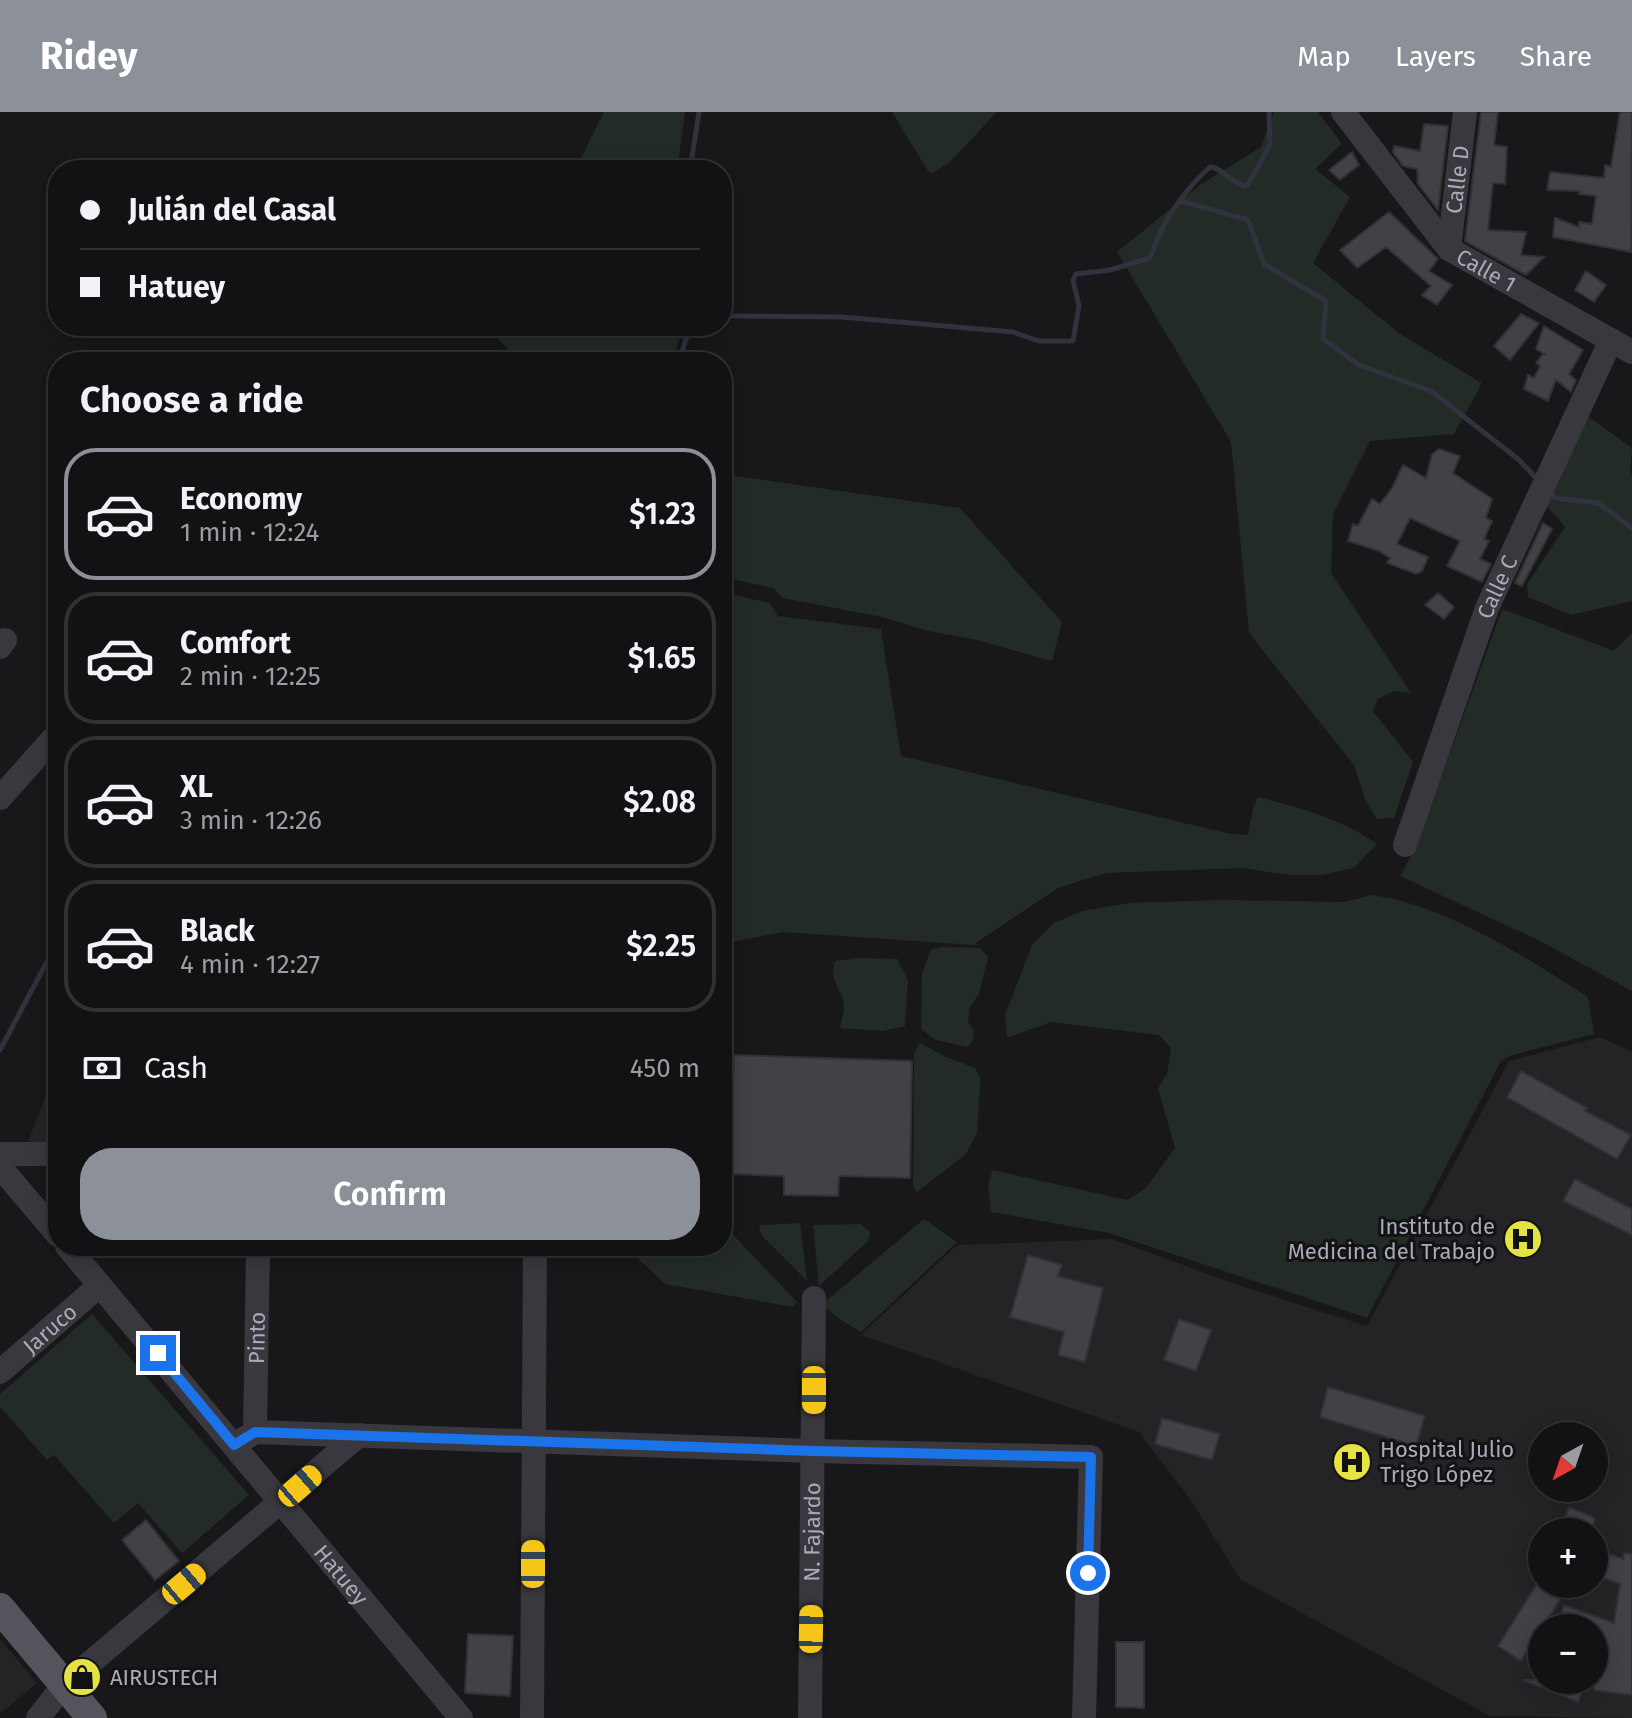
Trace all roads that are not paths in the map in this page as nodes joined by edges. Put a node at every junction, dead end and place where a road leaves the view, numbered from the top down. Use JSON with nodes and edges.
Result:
{"nodes":[{"id":1,"x":1343,"y":112,"type":"edge"},
{"id":2,"x":1465,"y":112,"type":"edge"},
{"id":3,"x":1449,"y":249,"type":"junction"},
{"id":4,"x":1622,"y":346,"type":"edge"},
{"id":5,"x":48,"y":744,"type":"edge"},
{"id":6,"x":0,"y":798,"type":"edge"},
{"id":7,"x":1405,"y":845,"type":"dead end"},
{"id":8,"x":0,"y":1154,"type":"edge"},
{"id":9,"x":48,"y":1154,"type":"edge"},
{"id":10,"x":0,"y":1167,"type":"edge"},
{"id":11,"x":48,"y":1223,"type":"edge"},
{"id":12,"x":75,"y":1256,"type":"edge"},
{"id":13,"x":258,"y":1256,"type":"edge"},
{"id":14,"x":535,"y":1256,"type":"edge"},
{"id":15,"x":100,"y":1285,"type":"junction"},
{"id":16,"x":814,"y":1298,"type":"dead end"},
{"id":17,"x":0,"y":1372,"type":"edge"},
{"id":18,"x":255,"y":1432,"type":"junction"},
{"id":19,"x":359,"y":1435,"type":"junction"},
{"id":20,"x":534,"y":1442,"type":"junction"},
{"id":21,"x":234,"y":1445,"type":"junction"},
{"id":22,"x":814,"y":1451,"type":"junction"},
{"id":23,"x":280,"y":1503,"type":"junction"},
{"id":24,"x":0,"y":1608,"type":"edge"},
{"id":25,"x":64,"y":1685,"type":"junction"},
{"id":26,"x":23,"y":1718,"type":"edge"},
{"id":27,"x":38,"y":1718,"type":"edge"},
{"id":28,"x":92,"y":1718,"type":"edge"},
{"id":29,"x":460,"y":1718,"type":"edge"},
{"id":30,"x":532,"y":1718,"type":"edge"},
{"id":31,"x":810,"y":1718,"type":"edge"},
{"id":32,"x":1084,"y":1718,"type":"edge"}],
"edges":[{"from":1,"to":3,"type":"street","name":"Calle 1"},
{"from":2,"to":3,"type":"street","name":"Calle D"},
{"from":3,"to":4,"type":"street","name":"Calle 1"},
{"from":4,"to":7,"type":"street","name":"Calle C"},
{"from":5,"to":6,"type":"street"},
{"from":8,"to":9,"type":"street"},
{"from":10,"to":11,"type":"street"},
{"from":12,"to":15,"type":"street","name":"Hatuey"},
{"from":13,"to":18,"type":"street","name":"Pinto"},
{"from":14,"to":20,"type":"street"},
{"from":15,"to":17,"type":"street","name":"Jaruco"},
{"from":15,"to":21,"type":"street","name":"Hatuey"},
{"from":16,"to":22,"type":"street","name":"N. Fajardo"},
{"from":18,"to":19,"type":"street"},
{"from":18,"to":21,"type":"street"},
{"from":19,"to":20,"type":"street"},
{"from":19,"to":23,"type":"street"},
{"from":20,"to":22,"type":"street"},
{"from":20,"to":30,"type":"street"},
{"from":21,"to":23,"type":"street","name":"Hatuey"},
{"from":22,"to":31,"type":"street","name":"N. Fajardo"},
{"from":22,"to":32,"type":"street"},
{"from":23,"to":25,"type":"street"},
{"from":23,"to":29,"type":"street","name":"Hatuey"},
{"from":24,"to":25,"type":"main road"},
{"from":25,"to":26,"type":"street"},
{"from":25,"to":27,"type":"street"},
{"from":25,"to":28,"type":"main road"}]}
